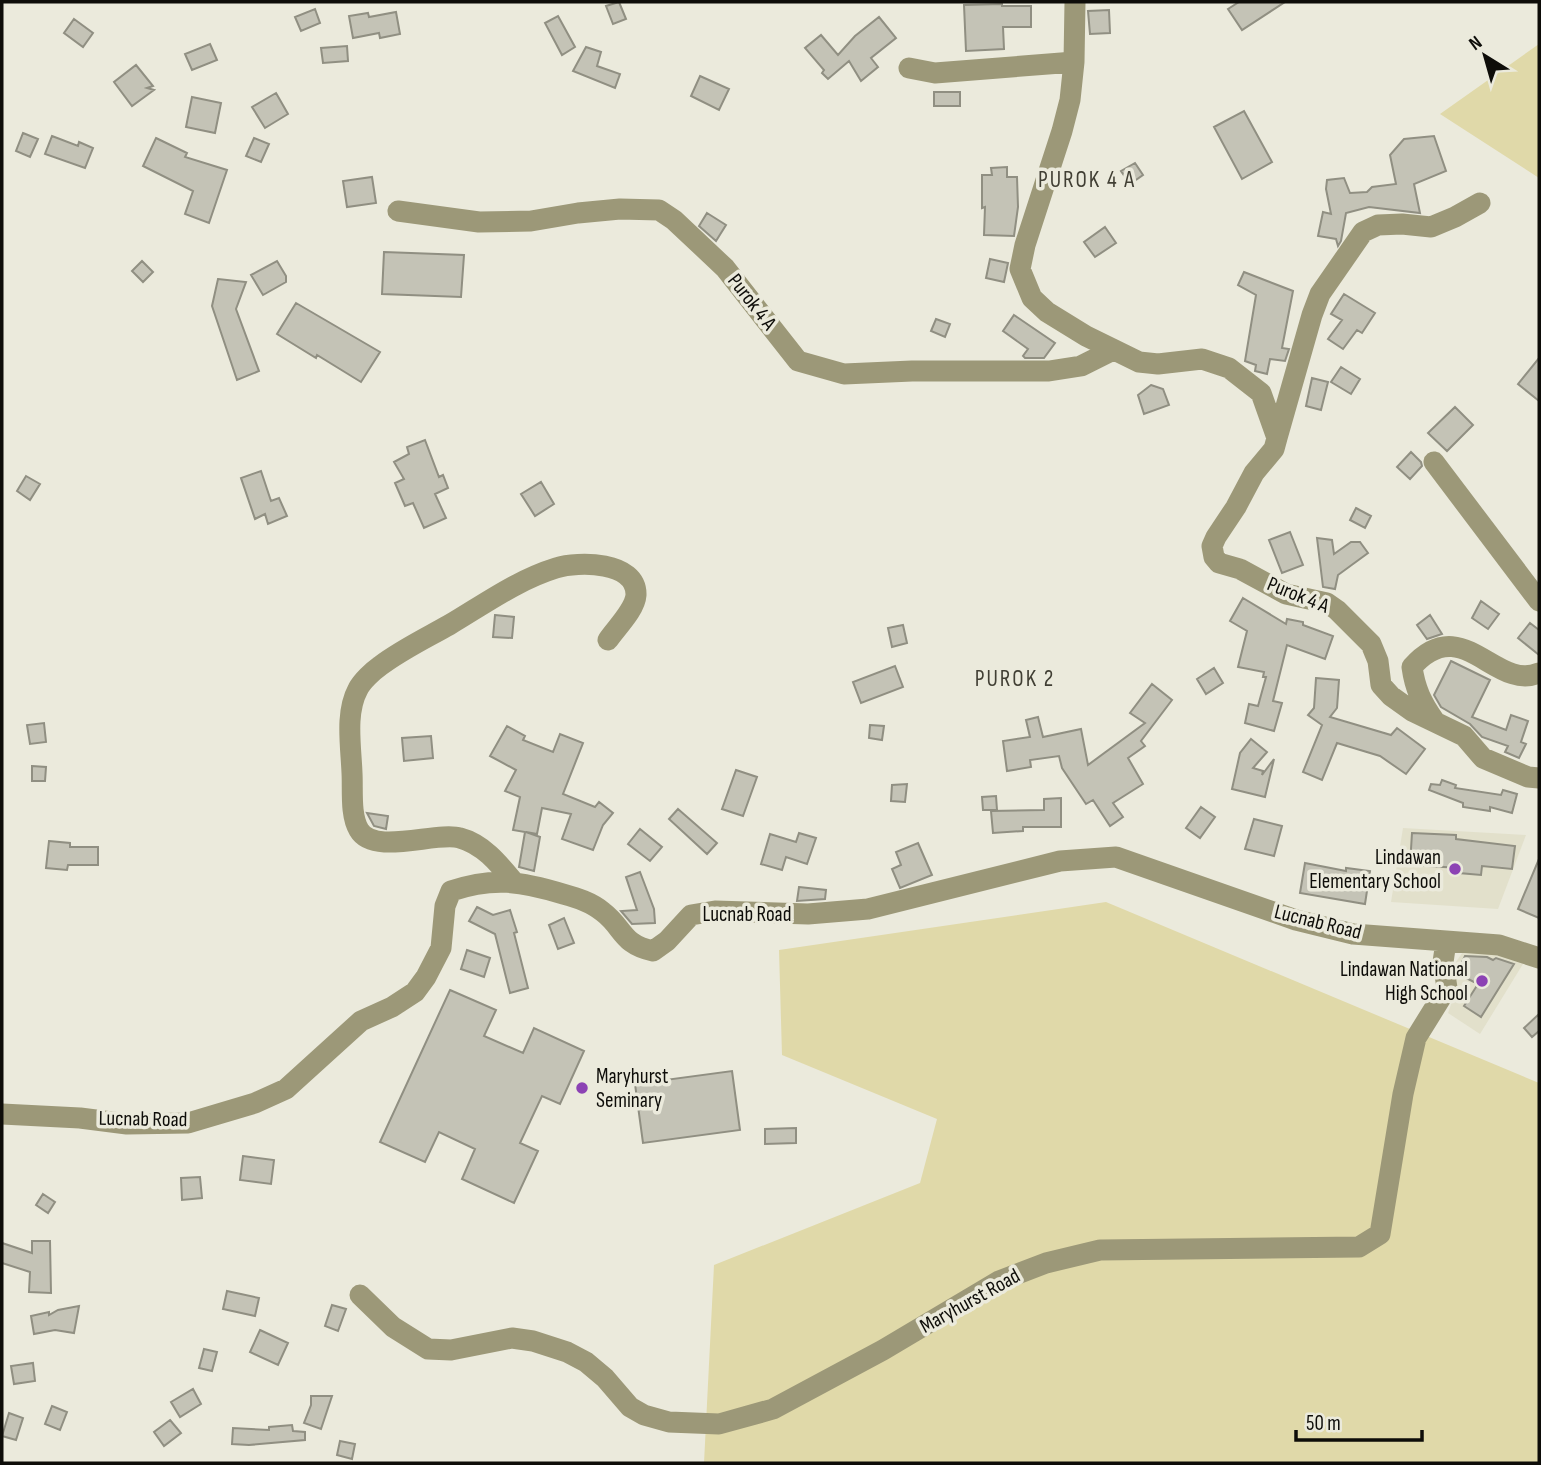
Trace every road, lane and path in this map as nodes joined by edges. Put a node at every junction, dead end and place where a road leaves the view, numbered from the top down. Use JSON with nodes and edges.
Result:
{"nodes":[{"id":1,"x":1075,"y":2,"type":"edge"},
{"id":2,"x":1074,"y":62,"type":"junction"},
{"id":3,"x":909,"y":68,"type":"dead end"},
{"id":4,"x":1479,"y":203,"type":"dead end"},
{"id":5,"x":398,"y":211,"type":"dead end"},
{"id":6,"x":1112,"y":350,"type":"junction"},
{"id":7,"x":1278,"y":438,"type":"junction"},
{"id":8,"x":1434,"y":462,"type":"dead end"},
{"id":9,"x":1539,"y":601,"type":"edge"},
{"id":10,"x":608,"y":640,"type":"dead end"},
{"id":11,"x":1539,"y":673,"type":"edge"},
{"id":12,"x":1435,"y":722,"type":"junction"},
{"id":13,"x":1539,"y":778,"type":"edge"},
{"id":14,"x":513,"y":881,"type":"junction"},
{"id":15,"x":1446,"y":942,"type":"junction"},
{"id":16,"x":1539,"y":958,"type":"edge"},
{"id":17,"x":2,"y":1114,"type":"edge"},
{"id":18,"x":360,"y":1295,"type":"dead end"}],
"edges":[{"from":1,"to":2,"type":"street"},
{"from":2,"to":3,"type":"street"},
{"from":2,"to":6,"type":"street"},
{"from":4,"to":7,"type":"street"},
{"from":5,"to":6,"type":"street","name":"Purok 4 A"},
{"from":6,"to":7,"type":"street"},
{"from":7,"to":12,"type":"street","name":"Purok 4 A"},
{"from":8,"to":9,"type":"street"},
{"from":10,"to":14,"type":"street"},
{"from":11,"to":12,"type":"street"},
{"from":12,"to":13,"type":"street"},
{"from":14,"to":15,"type":"street","name":"Lucnab Road"},
{"from":14,"to":17,"type":"street","name":"Lucnab Road"},
{"from":15,"to":16,"type":"street","name":"Lucnab Road"},
{"from":15,"to":18,"type":"street","name":"Maryhurst Road"}]}
